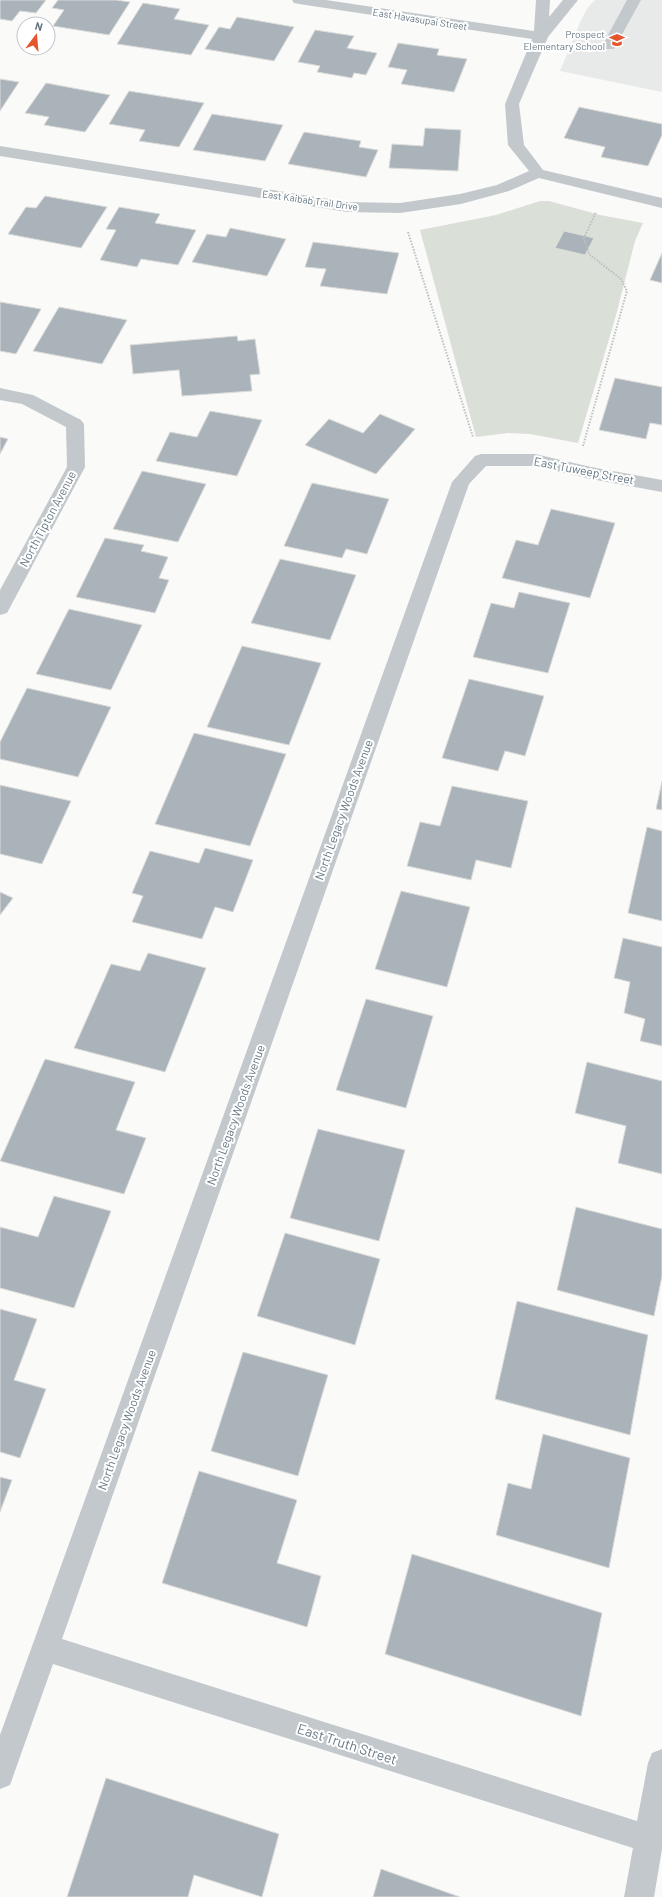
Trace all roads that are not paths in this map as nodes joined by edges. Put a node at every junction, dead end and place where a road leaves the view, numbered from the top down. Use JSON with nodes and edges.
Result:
{"nodes":[{"id":1,"x":300,"y":0,"type":"edge"},
{"id":2,"x":543,"y":0,"type":"edge"},
{"id":3,"x":571,"y":0,"type":"edge"},
{"id":4,"x":634,"y":0,"type":"edge"},
{"id":5,"x":541,"y":36,"type":"junction"},
{"id":6,"x":609,"y":46,"type":"dead end"},
{"id":7,"x":1,"y":153,"type":"edge"},
{"id":8,"x":538,"y":173,"type":"junction"},
{"id":9,"x":662,"y":202,"type":"edge"},
{"id":10,"x":0,"y":394,"type":"edge"},
{"id":11,"x":478,"y":451,"type":"joint"},
{"id":12,"x":662,"y":486,"type":"edge"},
{"id":13,"x":0,"y":608,"type":"edge"},
{"id":14,"x":46,"y":1648,"type":"junction"},
{"id":15,"x":662,"y":1763,"type":"edge"},
{"id":16,"x":0,"y":1776,"type":"edge"},
{"id":17,"x":649,"y":1839,"type":"junction"},
{"id":18,"x":639,"y":1897,"type":"edge"}],
"edges":[{"from":1,"to":5,"type":"street","name":"East Havasupai Street"},
{"from":2,"to":5,"type":"street"},
{"from":3,"to":5,"type":"street"},
{"from":4,"to":6,"type":"street"},
{"from":5,"to":8,"type":"street"},
{"from":7,"to":8,"type":"street","name":"East Kaibab Trail Drive"},
{"from":8,"to":9,"type":"street"},
{"from":10,"to":13,"type":"street","name":"North Tipton Avenue"},
{"from":11,"to":12,"type":"street","name":"East Tuweep Street"},
{"from":11,"to":14,"type":"street","name":"North Legacy Woods Avenue"},
{"from":14,"to":16,"type":"street","name":"North Legacy Woods Avenue"},
{"from":14,"to":17,"type":"street","name":"East Truth Street"},
{"from":15,"to":17,"type":"street"},
{"from":17,"to":18,"type":"street"}]}
